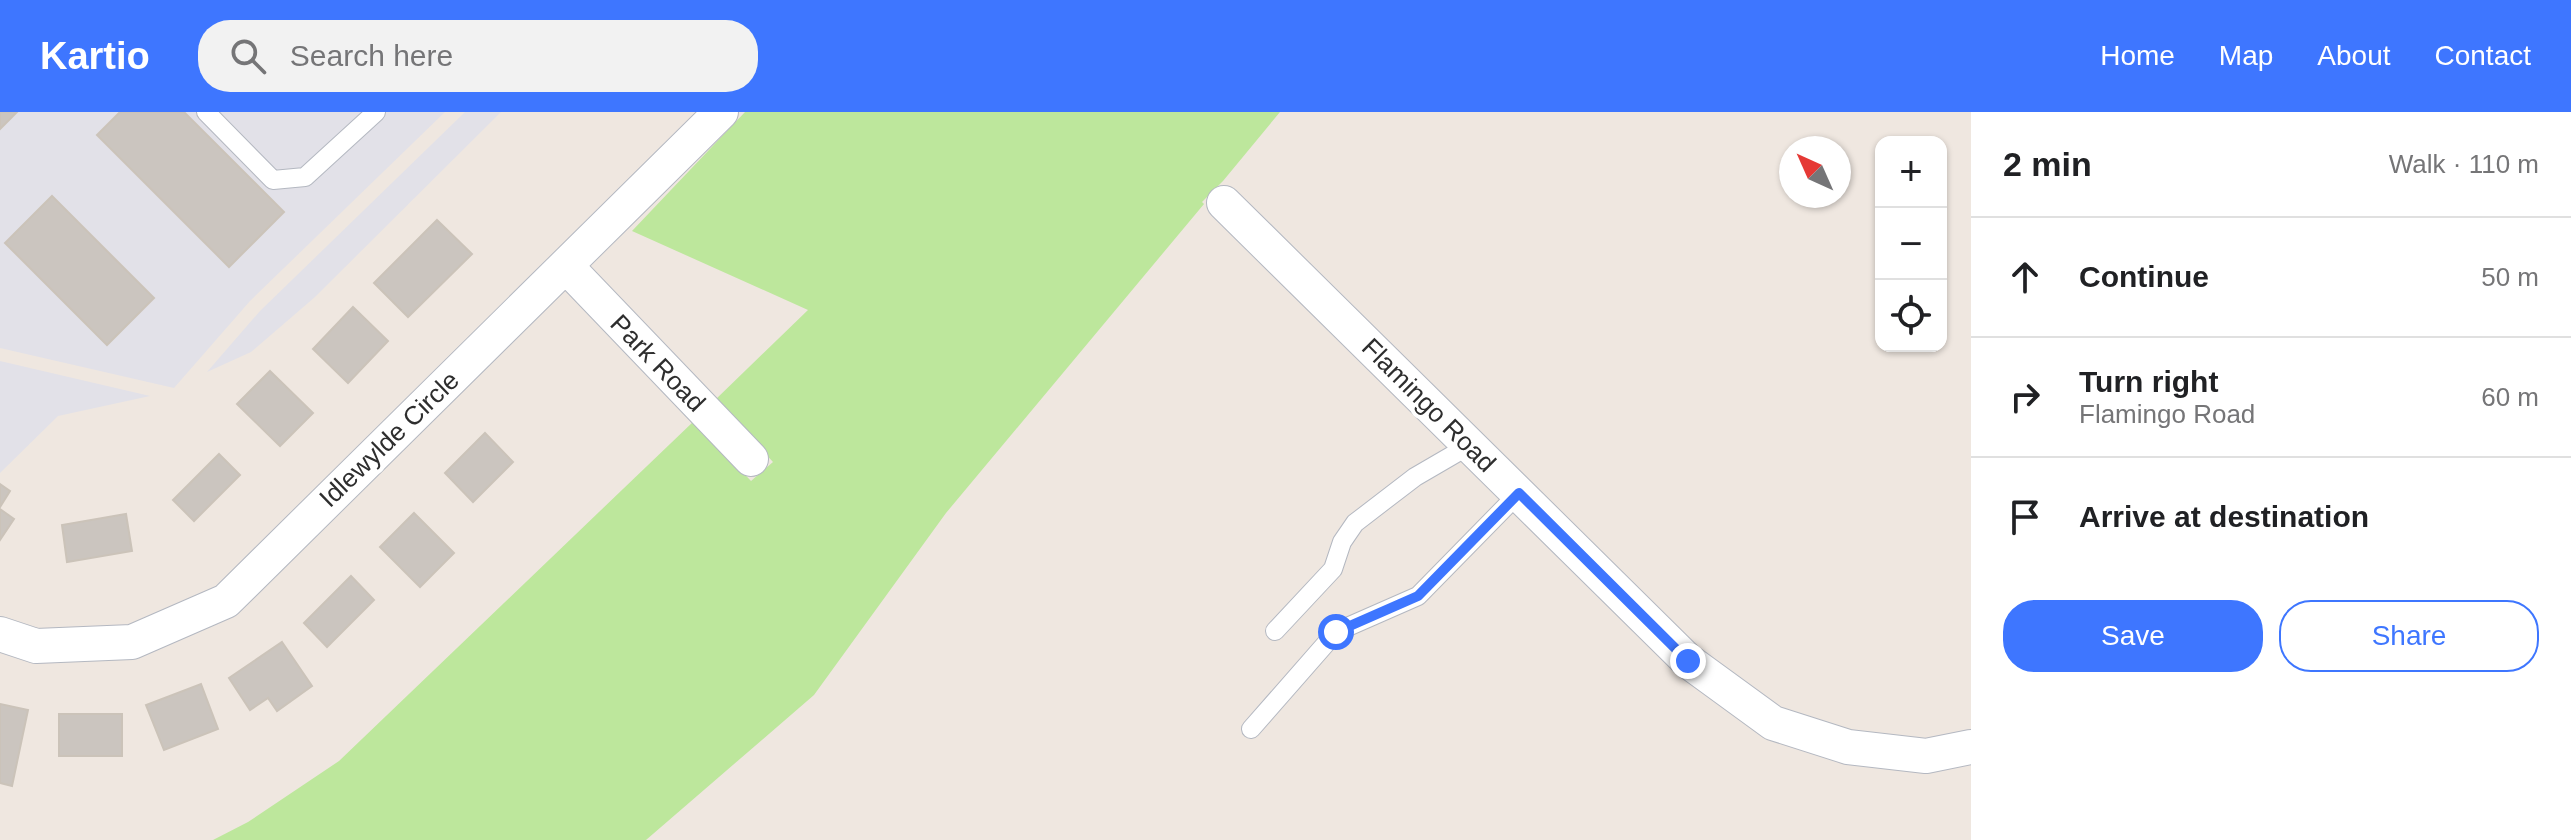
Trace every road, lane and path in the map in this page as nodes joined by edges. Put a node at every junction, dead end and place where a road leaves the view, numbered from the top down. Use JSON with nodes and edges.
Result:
{"nodes":[{"id":1,"x":206,"y":112,"type":"edge"},
{"id":2,"x":721,"y":112,"type":"edge"},
{"id":3,"x":363,"y":116,"type":"edge"},
{"id":4,"x":1224,"y":203,"type":"dead end"},
{"id":5,"x":566,"y":266,"type":"junction"},
{"id":6,"x":1470,"y":445,"type":"junction"},
{"id":7,"x":751,"y":459,"type":"dead end"},
{"id":8,"x":1519,"y":493,"type":"junction"},
{"id":9,"x":1275,"y":631,"type":"dead end"},
{"id":10,"x":0,"y":634,"type":"edge"},
{"id":11,"x":1251,"y":729,"type":"dead end"},
{"id":12,"x":1971,"y":747,"type":"edge"}],
"edges":[{"from":1,"to":3,"type":"lane"},
{"from":2,"to":5,"type":"street","name":"Idlewylde Circle"},
{"from":4,"to":6,"type":"street","name":"Flamingo Road"},
{"from":5,"to":7,"type":"street","name":"Park Road"},
{"from":5,"to":10,"type":"street","name":"Idlewylde Circle"},
{"from":6,"to":8,"type":"street","name":"Flamingo Road"},
{"from":6,"to":9,"type":"lane"},
{"from":8,"to":11,"type":"lane"},
{"from":8,"to":12,"type":"street","name":"Flamingo Road"}]}
